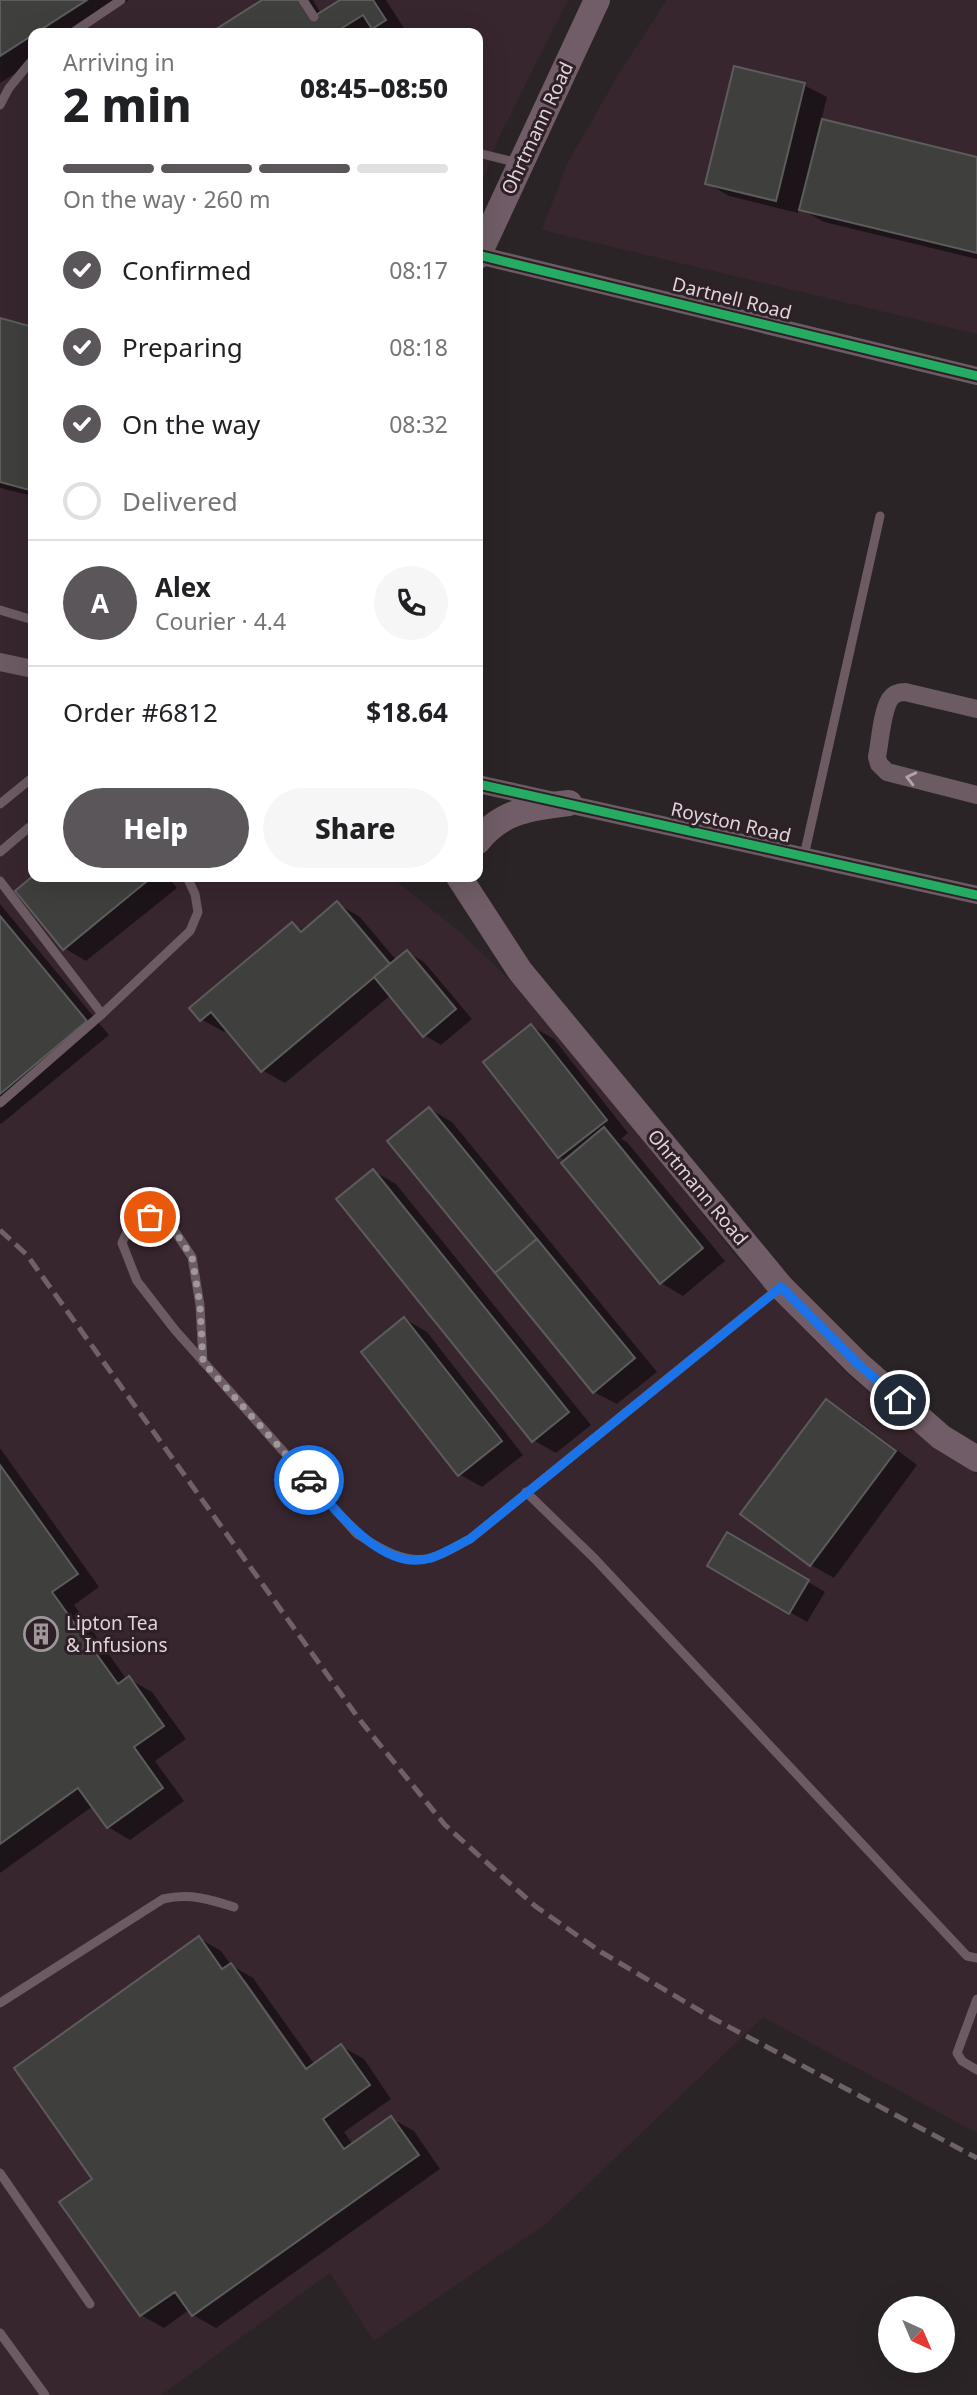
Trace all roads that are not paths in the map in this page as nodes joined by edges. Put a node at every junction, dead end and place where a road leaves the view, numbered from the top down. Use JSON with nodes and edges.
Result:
{"nodes":[{"id":1,"x":121,"y":0,"type":"edge"},
{"id":2,"x":303,"y":0,"type":"edge"},
{"id":3,"x":597,"y":0,"type":"edge"},
{"id":4,"x":314,"y":16,"type":"dead end"},
{"id":5,"x":79,"y":28,"type":"edge"},
{"id":6,"x":28,"y":65,"type":"edge"},
{"id":7,"x":0,"y":105,"type":"edge"},
{"id":8,"x":483,"y":154,"type":"edge"},
{"id":9,"x":521,"y":164,"type":"junction"},
{"id":10,"x":483,"y":244,"type":"edge"},
{"id":11,"x":483,"y":256,"type":"edge"},
{"id":12,"x":977,"y":376,"type":"edge"},
{"id":13,"x":880,"y":516,"type":"dead end"},
{"id":14,"x":0,"y":610,"type":"edge"},
{"id":15,"x":28,"y":618,"type":"edge"},
{"id":16,"x":0,"y":662,"type":"edge"},
{"id":17,"x":28,"y":668,"type":"edge"},
{"id":18,"x":977,"y":709,"type":"edge"},
{"id":19,"x":28,"y":781,"type":"edge"},
{"id":20,"x":483,"y":784,"type":"edge"},
{"id":21,"x":977,"y":795,"type":"edge"},
{"id":22,"x":569,"y":803,"type":"junction"},
{"id":23,"x":0,"y":804,"type":"edge"},
{"id":24,"x":28,"y":828,"type":"edge"},
{"id":25,"x":483,"y":834,"type":"edge"},
{"id":26,"x":0,"y":852,"type":"edge"},
{"id":27,"x":804,"y":856,"type":"junction"},
{"id":28,"x":0,"y":881,"type":"edge"},
{"id":29,"x":189,"y":882,"type":"edge"},
{"id":30,"x":464,"y":882,"type":"edge"},
{"id":31,"x":977,"y":895,"type":"edge"},
{"id":32,"x":102,"y":1014,"type":"junction"},
{"id":33,"x":0,"y":1103,"type":"edge"},
{"id":34,"x":781,"y":1287,"type":"junction"},
{"id":35,"x":203,"y":1362,"type":"junction"},
{"id":36,"x":977,"y":1460,"type":"edge"},
{"id":37,"x":526,"y":1492,"type":"junction"},
{"id":38,"x":234,"y":1907,"type":"dead end"},
{"id":39,"x":977,"y":1958,"type":"edge"},
{"id":40,"x":977,"y":1999,"type":"edge"},
{"id":41,"x":0,"y":2003,"type":"edge"},
{"id":42,"x":977,"y":2070,"type":"edge"},
{"id":43,"x":0,"y":2173,"type":"edge"},
{"id":44,"x":90,"y":2304,"type":"dead end"},
{"id":45,"x":0,"y":2333,"type":"edge"},
{"id":46,"x":45,"y":2395,"type":"edge"}],
"edges":[{"from":1,"to":5,"type":"lane"},
{"from":2,"to":4,"type":"lane"},
{"from":3,"to":9,"type":"main road","name":"Ohrtmann Road"},
{"from":6,"to":7,"type":"lane"},
{"from":8,"to":9,"type":"lane"},
{"from":9,"to":10,"type":"main road","name":"Ohrtmann Road"},
{"from":11,"to":12,"type":"street","name":"Dartnell Road"},
{"from":13,"to":27,"type":"lane"},
{"from":14,"to":15,"type":"lane"},
{"from":16,"to":17,"type":"street"},
{"from":21,"to":18,"type":"street","one_way":true},
{"from":19,"to":23,"type":"lane"},
{"from":20,"to":22,"type":"street","name":"Royston Road"},
{"from":22,"to":25,"type":"main road"},
{"from":22,"to":27,"type":"street","name":"Royston Road"},
{"from":24,"to":26,"type":"lane"},
{"from":27,"to":31,"type":"street","name":"Royston Road"},
{"from":28,"to":32,"type":"lane"},
{"from":29,"to":32,"type":"lane"},
{"from":30,"to":34,"type":"main road","name":"Ohrtmann Road"},
{"from":32,"to":33,"type":"lane"},
{"from":34,"to":36,"type":"main road","name":"Ohrtmann Road"},
{"from":34,"to":37,"type":"lane"},
{"from":35,"to":35,"type":"lane"},
{"from":35,"to":37,"type":"lane"},
{"from":37,"to":39,"type":"lane"},
{"from":38,"to":41,"type":"lane"},
{"from":40,"to":42,"type":"lane"},
{"from":43,"to":44,"type":"lane"},
{"from":45,"to":46,"type":"lane"}]}
